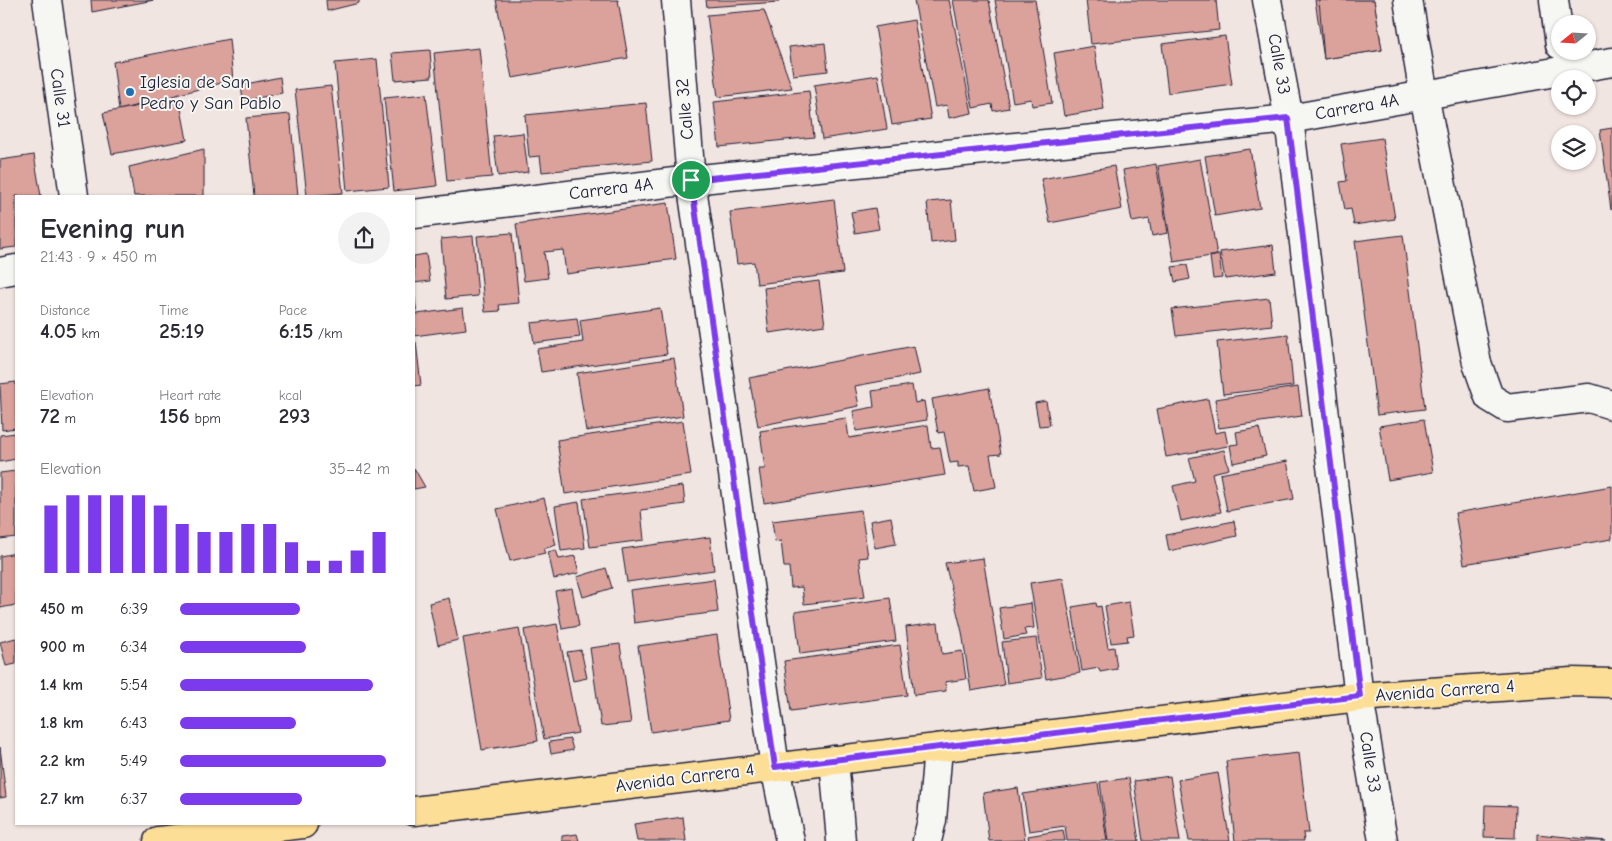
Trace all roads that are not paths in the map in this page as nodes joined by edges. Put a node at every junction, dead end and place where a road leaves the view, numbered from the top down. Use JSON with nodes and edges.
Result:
{"nodes":[{"id":1,"x":46,"y":0,"type":"edge"},
{"id":2,"x":676,"y":0,"type":"edge"},
{"id":3,"x":1267,"y":0,"type":"edge"},
{"id":4,"x":1408,"y":0,"type":"edge"},
{"id":5,"x":1554,"y":0,"type":"edge"},
{"id":6,"x":1556,"y":15,"type":"edge"},
{"id":7,"x":1551,"y":59,"type":"edge"},
{"id":8,"x":1595,"y":60,"type":"edge"},
{"id":9,"x":1612,"y":62,"type":"edge"},
{"id":10,"x":1424,"y":95,"type":"junction"},
{"id":11,"x":1288,"y":118,"type":"junction"},
{"id":12,"x":691,"y":180,"type":"junction"},
{"id":13,"x":74,"y":195,"type":"edge"},
{"id":14,"x":415,"y":214,"type":"edge"},
{"id":15,"x":15,"y":269,"type":"edge"},
{"id":16,"x":0,"y":272,"type":"edge"},
{"id":17,"x":1612,"y":405,"type":"edge"},
{"id":18,"x":1612,"y":683,"type":"edge"},
{"id":19,"x":1360,"y":696,"type":"junction"},
{"id":20,"x":938,"y":748,"type":"junction"},
{"id":21,"x":834,"y":760,"type":"junction"},
{"id":22,"x":775,"y":767,"type":"junction"},
{"id":23,"x":415,"y":810,"type":"edge"},
{"id":24,"x":162,"y":825,"type":"edge"},
{"id":25,"x":295,"y":825,"type":"edge"},
{"id":26,"x":158,"y":841,"type":"edge"},
{"id":27,"x":164,"y":841,"type":"edge"},
{"id":28,"x":790,"y":841,"type":"edge"},
{"id":29,"x":841,"y":841,"type":"edge"},
{"id":30,"x":927,"y":841,"type":"edge"},
{"id":31,"x":1383,"y":841,"type":"edge"}],
"edges":[{"from":1,"to":13,"type":"street","name":"Calle 31"},
{"from":2,"to":12,"type":"street","name":"Calle 32"},
{"from":3,"to":11,"type":"street","name":"Calle 33"},
{"from":4,"to":10,"type":"street"},
{"from":5,"to":6,"type":"street"},
{"from":7,"to":10,"type":"street","name":"Carrera 4A"},
{"from":8,"to":9,"type":"street","name":"Carrera 4A"},
{"from":10,"to":11,"type":"street","name":"Carrera 4A"},
{"from":10,"to":17,"type":"street"},
{"from":11,"to":12,"type":"street","name":"Carrera 4A"},
{"from":11,"to":19,"type":"street","name":"Calle 33"},
{"from":12,"to":14,"type":"street","name":"Carrera 4A"},
{"from":12,"to":22,"type":"street","name":"Calle 32"},
{"from":15,"to":16,"type":"street"},
{"from":18,"to":19,"type":"main road","name":"Avenida Carrera 4"},
{"from":19,"to":20,"type":"main road","name":"Avenida Carrera 4"},
{"from":19,"to":31,"type":"street","name":"Calle 33"},
{"from":20,"to":21,"type":"main road","name":"Avenida Carrera 4"},
{"from":20,"to":30,"type":"street"},
{"from":21,"to":22,"type":"main road","name":"Avenida Carrera 4"},
{"from":21,"to":29,"type":"street"},
{"from":22,"to":23,"type":"main road","name":"Avenida Carrera 4"},
{"from":22,"to":28,"type":"street","name":"Calle 32"},
{"from":24,"to":27,"type":"street"},
{"from":25,"to":27,"type":"main road"},
{"from":26,"to":27,"type":"main road"}]}
